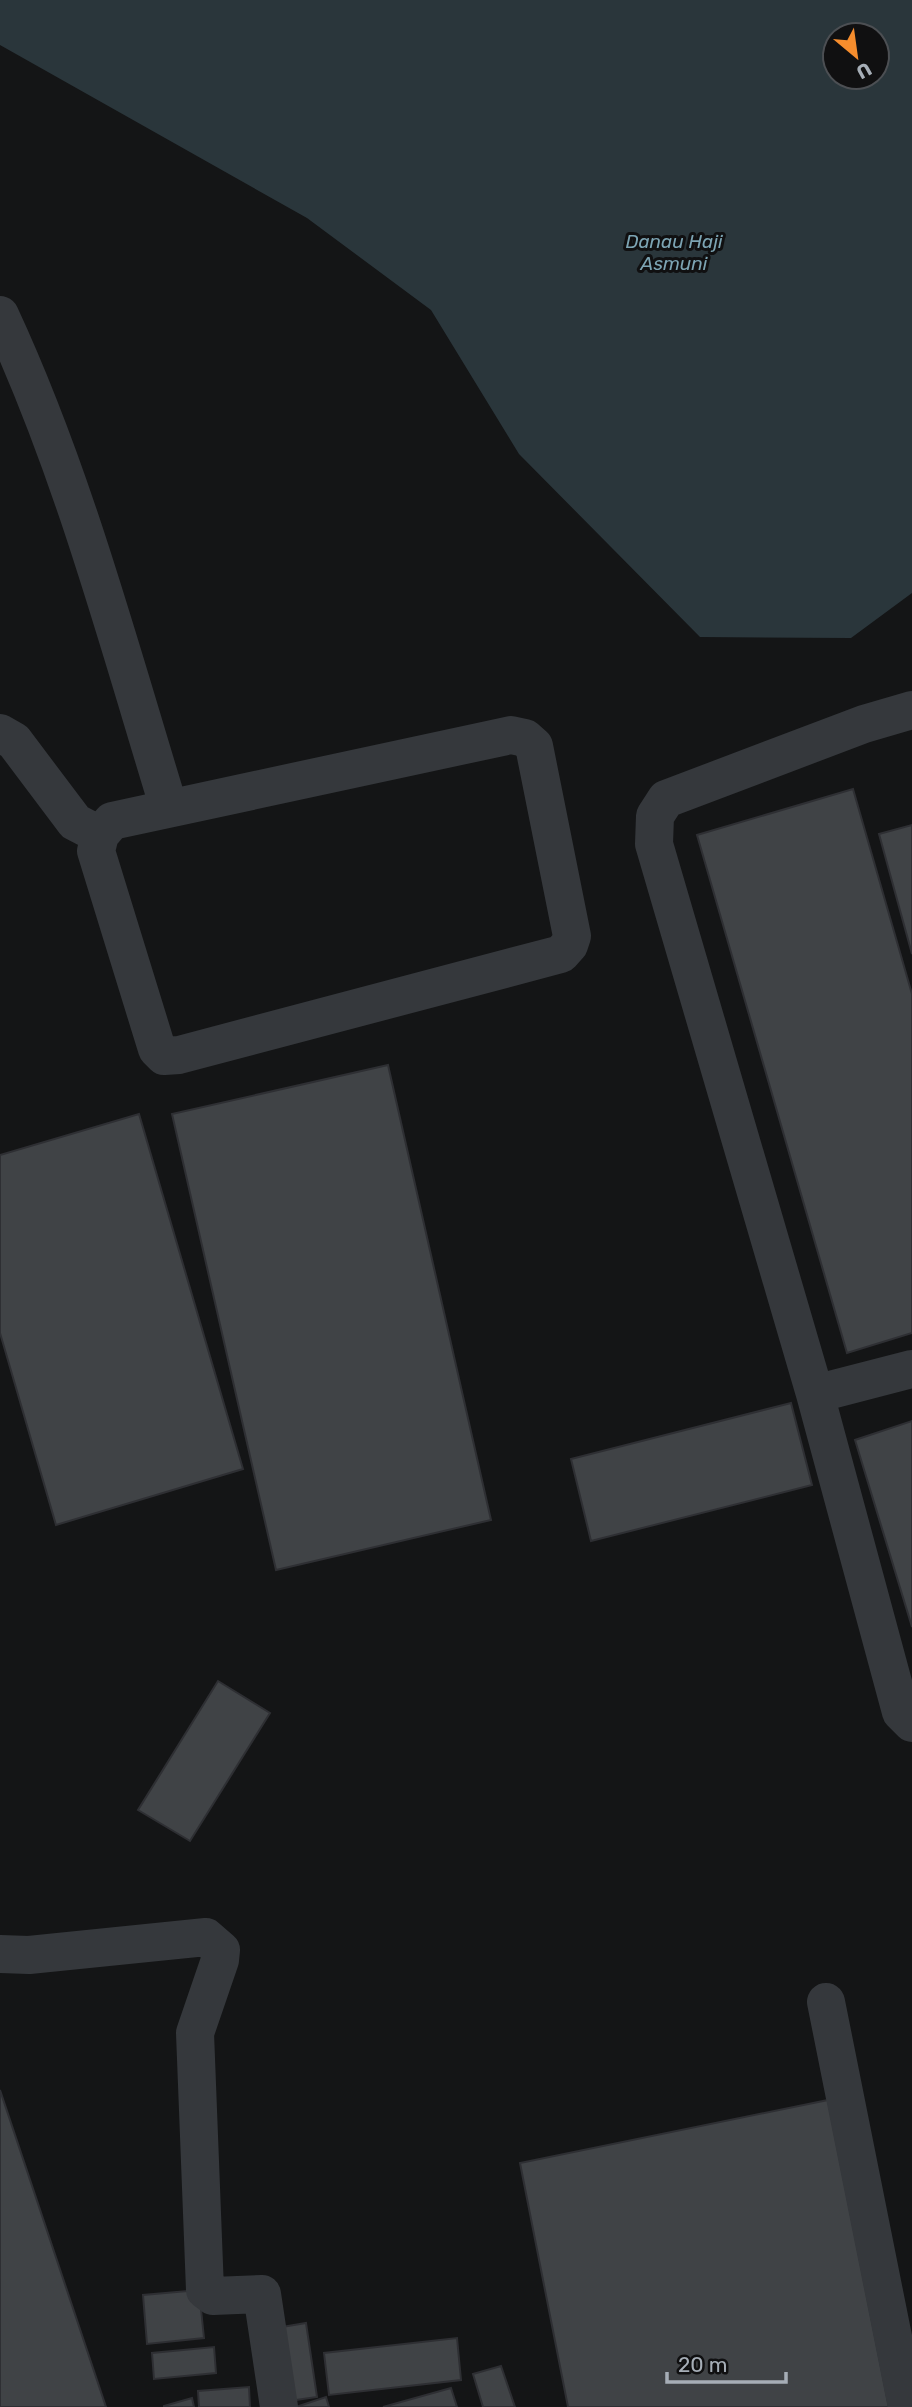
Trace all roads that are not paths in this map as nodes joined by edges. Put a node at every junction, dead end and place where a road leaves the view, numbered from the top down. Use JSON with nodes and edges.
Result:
{"nodes":[{"id":1,"x":0,"y":315,"type":"edge"},
{"id":2,"x":912,"y":709,"type":"edge"},
{"id":3,"x":0,"y":733,"type":"edge"},
{"id":4,"x":169,"y":808,"type":"junction"},
{"id":5,"x":100,"y":835,"type":"junction"},
{"id":6,"x":912,"y":1369,"type":"edge"},
{"id":7,"x":815,"y":1395,"type":"junction"},
{"id":8,"x":912,"y":1723,"type":"edge"},
{"id":9,"x":0,"y":1954,"type":"edge"},
{"id":10,"x":826,"y":2002,"type":"dead end"},
{"id":11,"x":278,"y":2407,"type":"edge"},
{"id":12,"x":907,"y":2407,"type":"edge"}],
"edges":[{"from":1,"to":4,"type":"street"},
{"from":2,"to":7,"type":"street"},
{"from":3,"to":5,"type":"street"},
{"from":4,"to":5,"type":"street"},
{"from":4,"to":5,"type":"street"},
{"from":6,"to":7,"type":"street"},
{"from":7,"to":8,"type":"street"},
{"from":9,"to":11,"type":"street"},
{"from":10,"to":12,"type":"street"}]}
